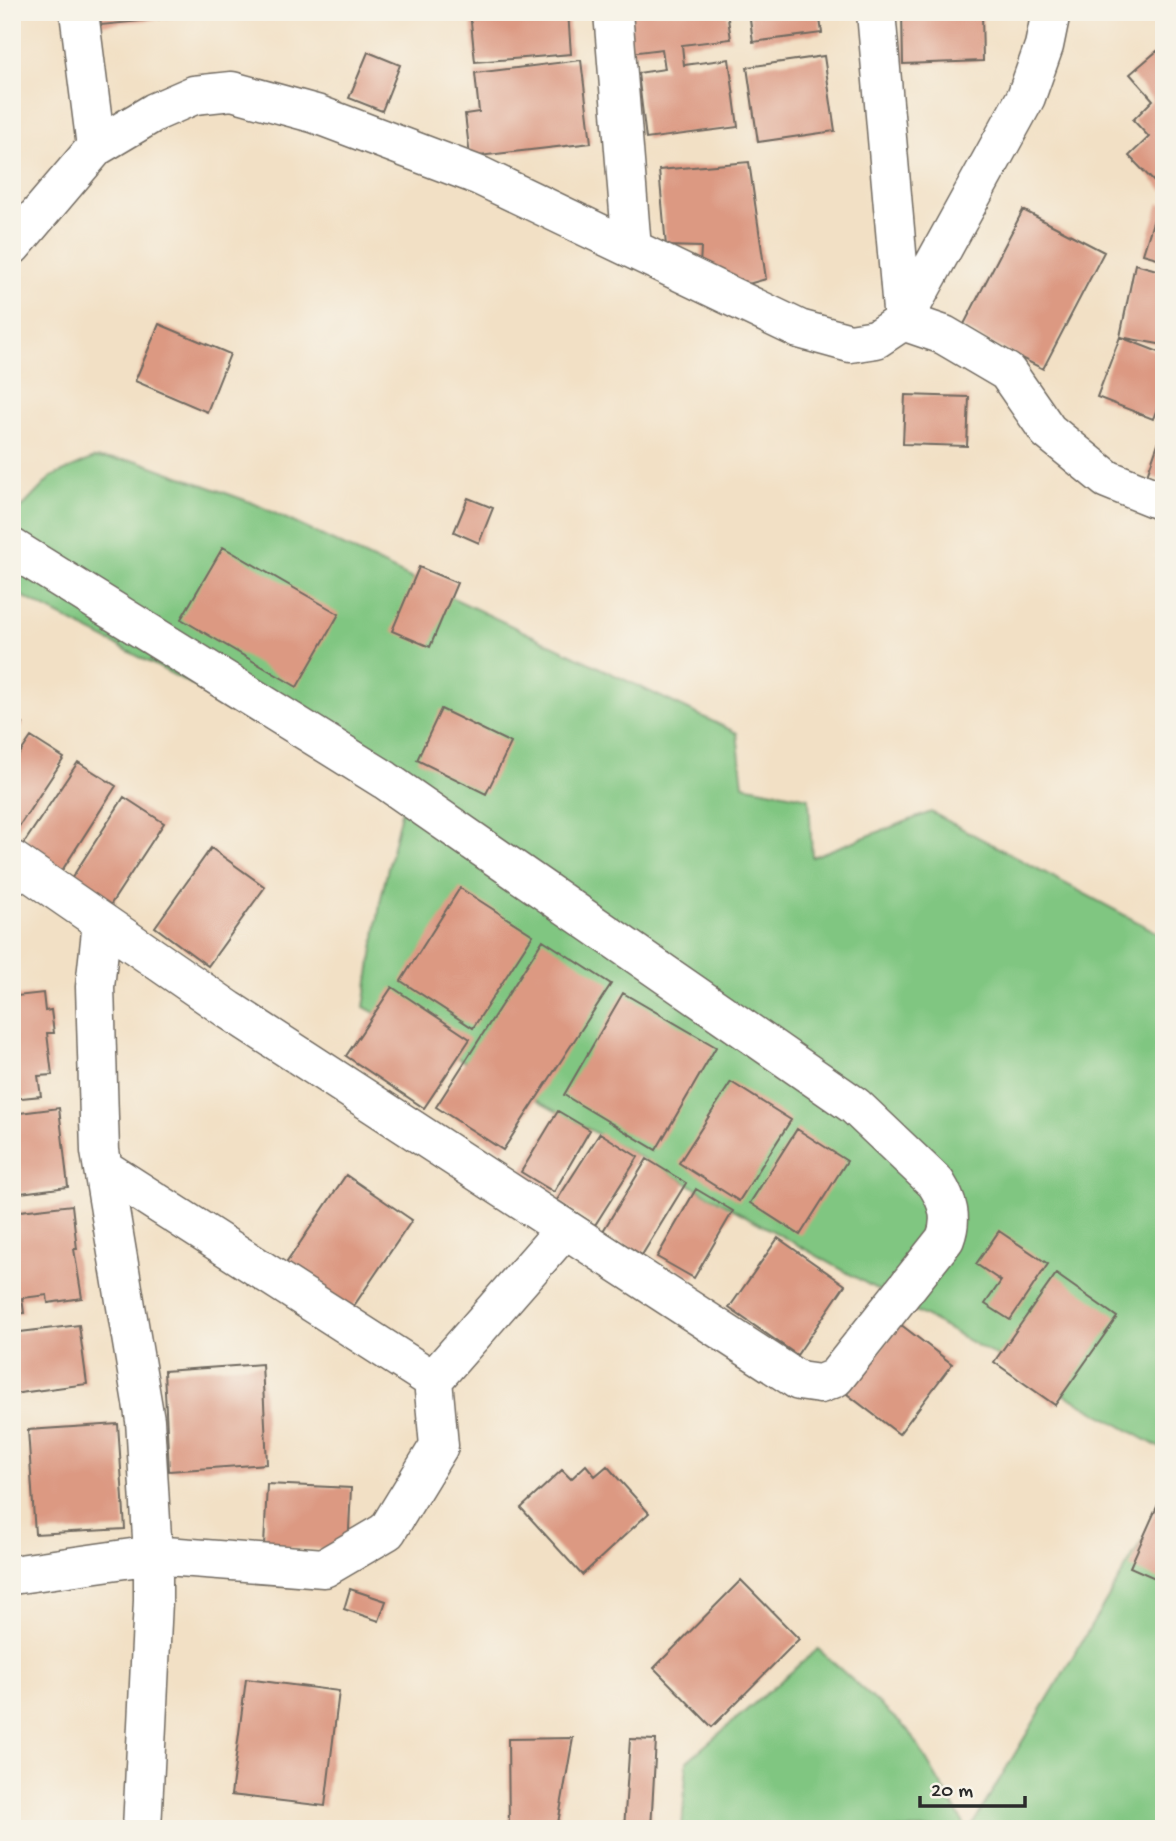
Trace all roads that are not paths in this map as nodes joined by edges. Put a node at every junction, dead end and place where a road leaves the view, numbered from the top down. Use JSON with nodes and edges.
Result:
{"nodes":[{"id":1,"x":79,"y":12,"type":"edge"},
{"id":2,"x":613,"y":12,"type":"edge"},
{"id":3,"x":876,"y":12,"type":"edge"},
{"id":4,"x":1051,"y":12,"type":"edge"},
{"id":5,"x":96,"y":147,"type":"junction"},
{"id":6,"x":12,"y":246,"type":"edge"},
{"id":7,"x":632,"y":249,"type":"junction"},
{"id":8,"x":903,"y":321,"type":"junction"},
{"id":9,"x":1164,"y":502,"type":"edge"},
{"id":10,"x":12,"y":548,"type":"edge"},
{"id":11,"x":12,"y":860,"type":"edge"},
{"id":12,"x":102,"y":922,"type":"junction"},
{"id":13,"x":103,"y":1168,"type":"junction"},
{"id":14,"x":565,"y":1229,"type":"junction"},
{"id":15,"x":433,"y":1380,"type":"junction"},
{"id":16,"x":153,"y":1555,"type":"junction"},
{"id":17,"x":12,"y":1575,"type":"edge"},
{"id":18,"x":142,"y":1829,"type":"edge"}],
"edges":[{"from":1,"to":5,"type":"street"},
{"from":2,"to":7,"type":"street"},
{"from":3,"to":8,"type":"street"},
{"from":4,"to":8,"type":"street"},
{"from":5,"to":6,"type":"street"},
{"from":5,"to":7,"type":"street"},
{"from":7,"to":8,"type":"street"},
{"from":8,"to":9,"type":"street"},
{"from":10,"to":14,"type":"street"},
{"from":11,"to":12,"type":"street"},
{"from":12,"to":13,"type":"street"},
{"from":12,"to":14,"type":"street"},
{"from":13,"to":15,"type":"street"},
{"from":13,"to":16,"type":"street"},
{"from":14,"to":15,"type":"street"},
{"from":15,"to":16,"type":"street"},
{"from":16,"to":17,"type":"street"},
{"from":16,"to":18,"type":"street"}]}
